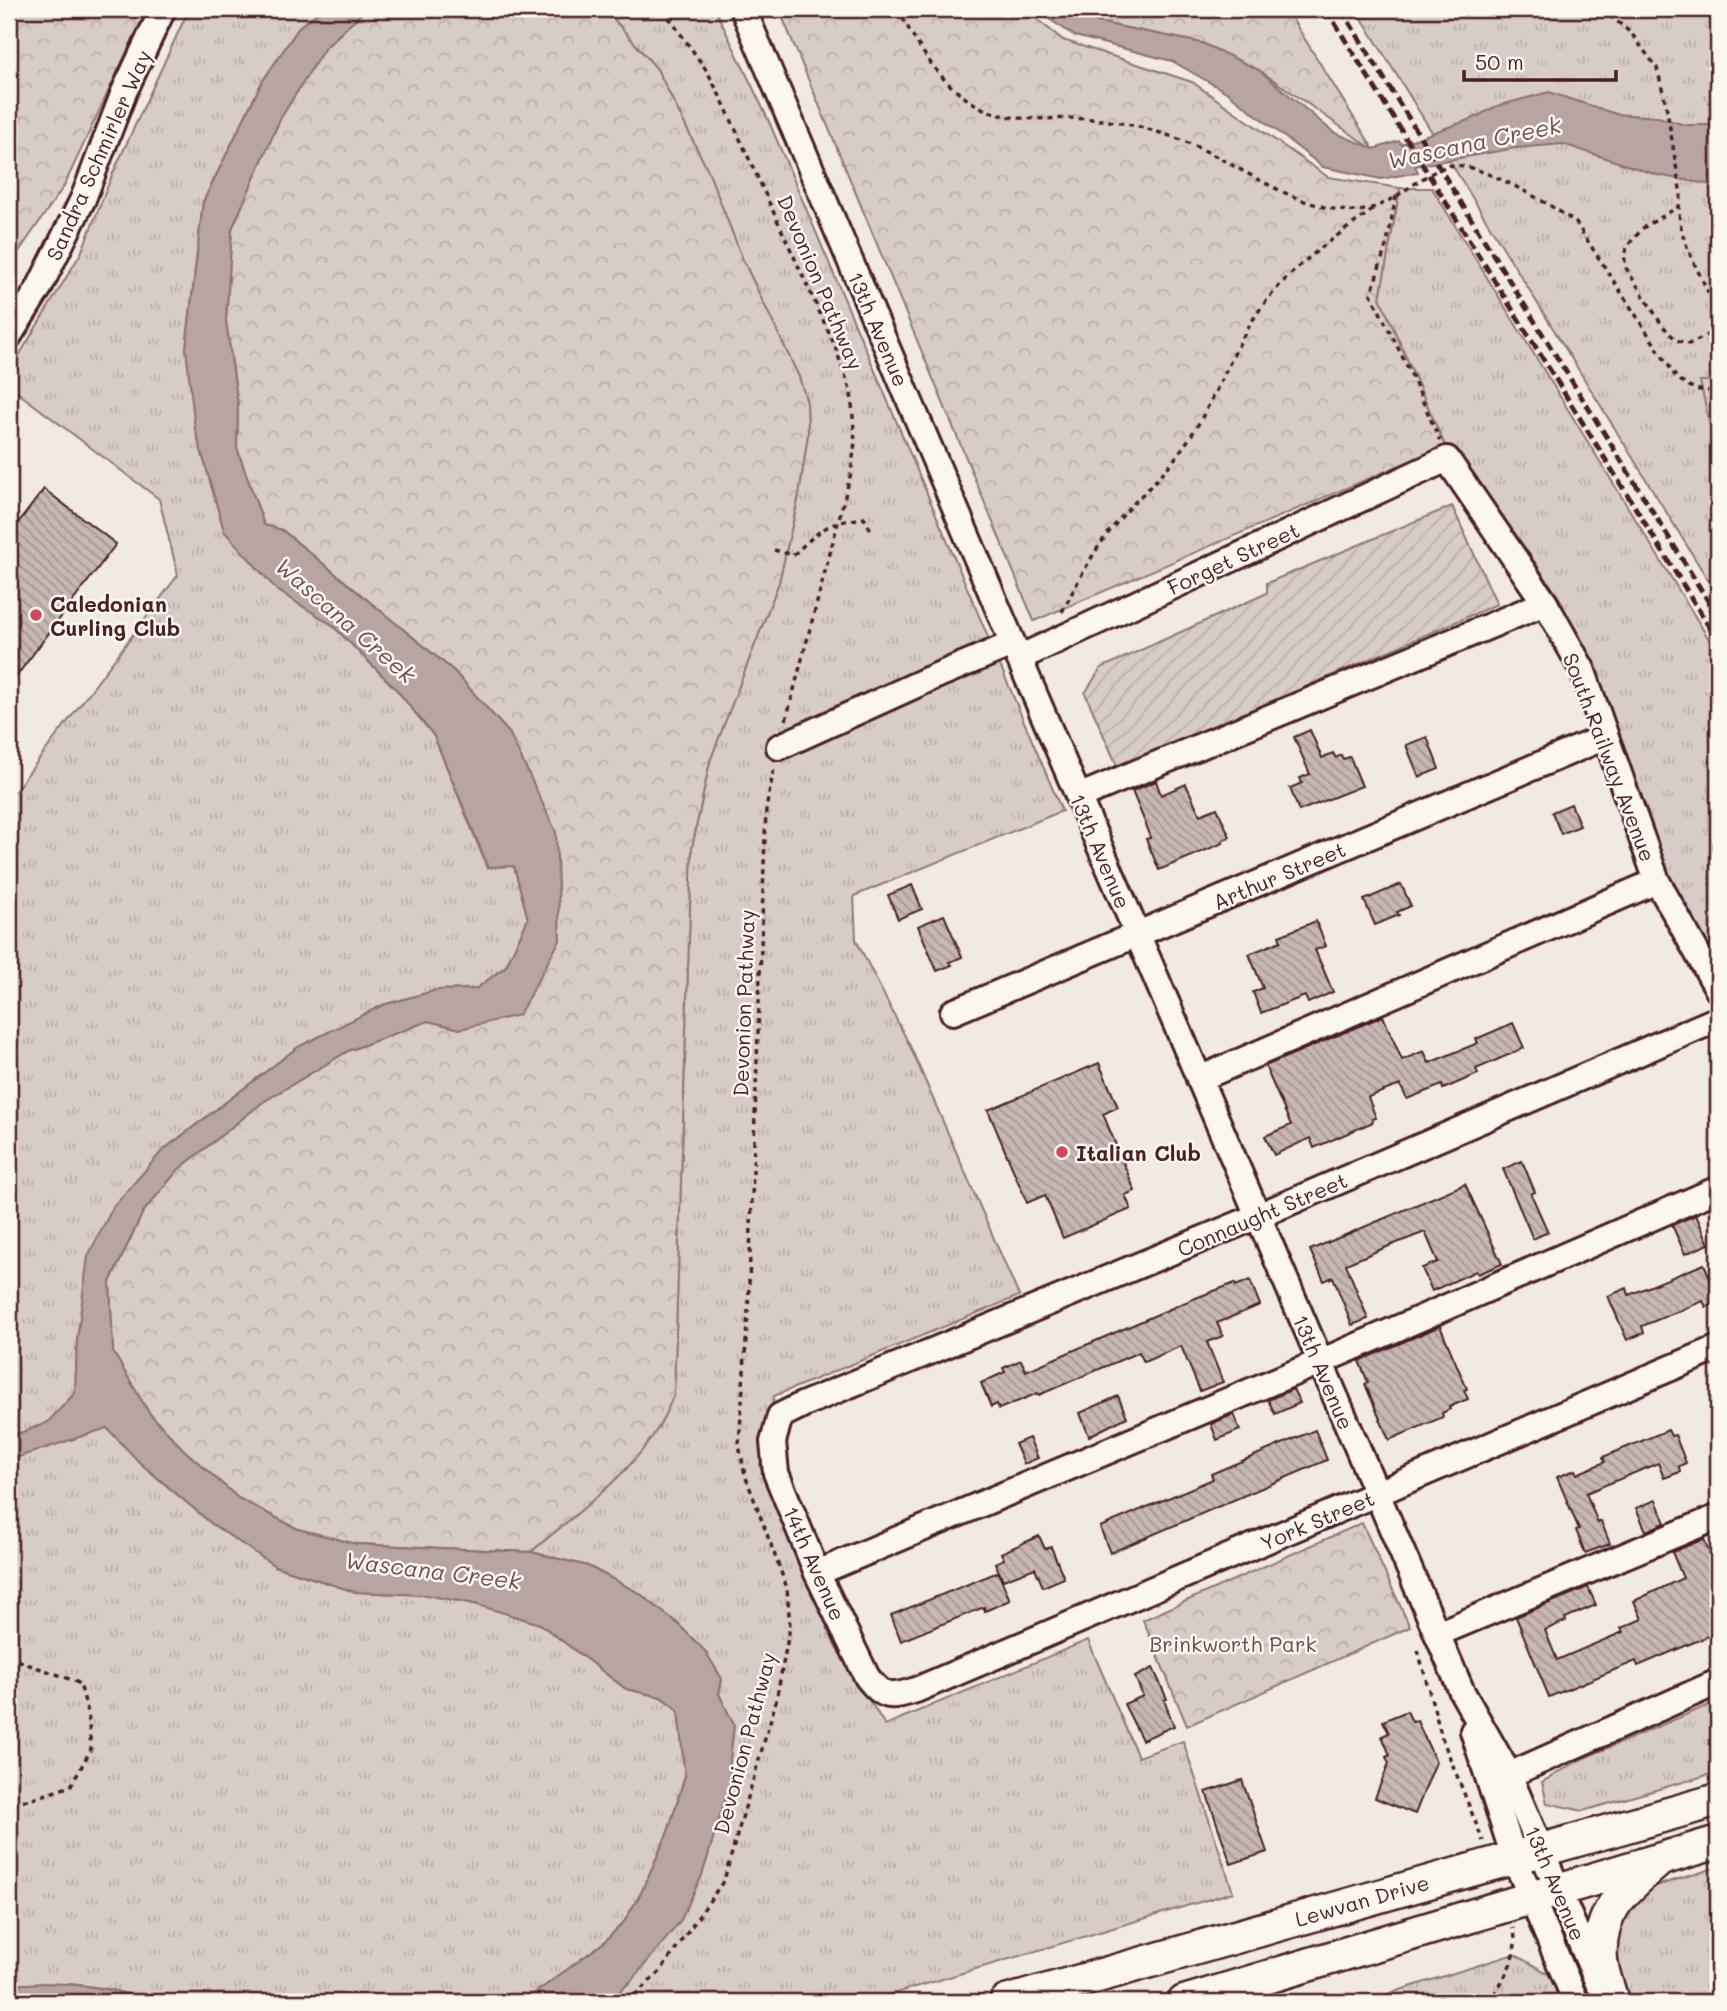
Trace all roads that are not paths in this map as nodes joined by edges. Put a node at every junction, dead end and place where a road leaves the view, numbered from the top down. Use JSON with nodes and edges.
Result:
{"nodes":[{"id":1,"x":163,"y":9,"type":"edge"},
{"id":2,"x":743,"y":9,"type":"edge"},
{"id":3,"x":9,"y":336,"type":"edge"},
{"id":4,"x":1447,"y":459,"type":"joint"},
{"id":5,"x":1545,"y":603,"type":"junction"},
{"id":6,"x":1015,"y":651,"type":"junction"},
{"id":7,"x":1605,"y":737,"type":"junction"},
{"id":8,"x":779,"y":747,"type":"road end"},
{"id":9,"x":1078,"y":797,"type":"junction"},
{"id":10,"x":1657,"y":881,"type":"junction"},
{"id":11,"x":1137,"y":935,"type":"junction"},
{"id":12,"x":1718,"y":990,"type":"edge"},
{"id":13,"x":953,"y":1012,"type":"dead end"},
{"id":14,"x":1718,"y":1019,"type":"edge"},
{"id":15,"x":1199,"y":1079,"type":"junction"},
{"id":16,"x":1718,"y":1189,"type":"edge"},
{"id":17,"x":1258,"y":1216,"type":"junction"},
{"id":18,"x":1718,"y":1348,"type":"edge"},
{"id":19,"x":1320,"y":1362,"type":"junction"},
{"id":20,"x":804,"y":1404,"type":"joint"},
{"id":21,"x":1377,"y":1495,"type":"junction"},
{"id":22,"x":1718,"y":1517,"type":"edge"},
{"id":23,"x":817,"y":1573,"type":"junction"},
{"id":24,"x":1426,"y":1639,"type":"junction"},
{"id":25,"x":1718,"y":1682,"type":"edge"},
{"id":26,"x":916,"y":1690,"type":"joint"},
{"id":27,"x":1462,"y":1692,"type":"junction"},
{"id":28,"x":1509,"y":1774,"type":"junction"},
{"id":29,"x":1718,"y":1800,"type":"edge"},
{"id":30,"x":1718,"y":1842,"type":"edge"},
{"id":31,"x":1528,"y":1853,"type":"junction"},
{"id":32,"x":1661,"y":1859,"type":"junction"},
{"id":33,"x":1545,"y":1894,"type":"junction"},
{"id":34,"x":1006,"y":2002,"type":"edge"},
{"id":35,"x":1184,"y":2002,"type":"edge"},
{"id":36,"x":1576,"y":2002,"type":"edge"},
{"id":37,"x":1607,"y":2002,"type":"edge"},
{"id":38,"x":1612,"y":2002,"type":"edge"}],
"edges":[{"from":1,"to":3,"type":"street","name":"Sandra Schmirler Way"},
{"from":2,"to":6,"type":"street","name":"13th Avenue"},
{"from":4,"to":5,"type":"street","name":"South Railway Avenue"},
{"from":4,"to":6,"type":"street","name":"Forget Street"},
{"from":5,"to":7,"type":"street","name":"South Railway Avenue"},
{"from":5,"to":9,"type":"street"},
{"from":6,"to":8,"type":"street","name":"Forget Street"},
{"from":6,"to":9,"type":"street","name":"13th Avenue"},
{"from":7,"to":10,"type":"street","name":"South Railway Avenue"},
{"from":7,"to":11,"type":"street","name":"Arthur Street"},
{"from":9,"to":11,"type":"street","name":"13th Avenue"},
{"from":10,"to":12,"type":"street","name":"South Railway Avenue"},
{"from":10,"to":15,"type":"street"},
{"from":11,"to":13,"type":"street","name":"Arthur Street"},
{"from":11,"to":15,"type":"street","name":"13th Avenue"},
{"from":14,"to":17,"type":"street","name":"Connaught Street"},
{"from":15,"to":17,"type":"street","name":"13th Avenue"},
{"from":16,"to":19,"type":"street"},
{"from":17,"to":19,"type":"street","name":"13th Avenue"},
{"from":17,"to":20,"type":"street","name":"Connaught Street"},
{"from":18,"to":21,"type":"street","name":"York Street"},
{"from":19,"to":21,"type":"street","name":"13th Avenue"},
{"from":19,"to":23,"type":"street"},
{"from":20,"to":23,"type":"street","name":"14th Avenue"},
{"from":21,"to":24,"type":"street","name":"13th Avenue"},
{"from":21,"to":26,"type":"street","name":"York Street"},
{"from":22,"to":24,"type":"street"},
{"from":23,"to":26,"type":"street","name":"14th Avenue"},
{"from":24,"to":27,"type":"street","name":"13th Avenue"},
{"from":25,"to":28,"type":"street"},
{"from":27,"to":28,"type":"street","name":"13th Avenue"},
{"from":27,"to":31,"type":"street","name":"13th Avenue"},
{"from":28,"to":31,"type":"street","name":"13th Avenue"},
{"from":29,"to":31,"type":"main road","name":"Lewvan Drive"},
{"from":30,"to":32,"type":"main road"},
{"from":31,"to":33,"type":"street","name":"13th Avenue"},
{"from":31,"to":34,"type":"main road","name":"Lewvan Drive"},
{"from":32,"to":33,"type":"main road"},
{"from":32,"to":38,"type":"main road"},
{"from":33,"to":35,"type":"main road"},
{"from":33,"to":36,"type":"street","name":"13th Avenue"},
{"from":33,"to":37,"type":"street","name":"13th Avenue"}]}
